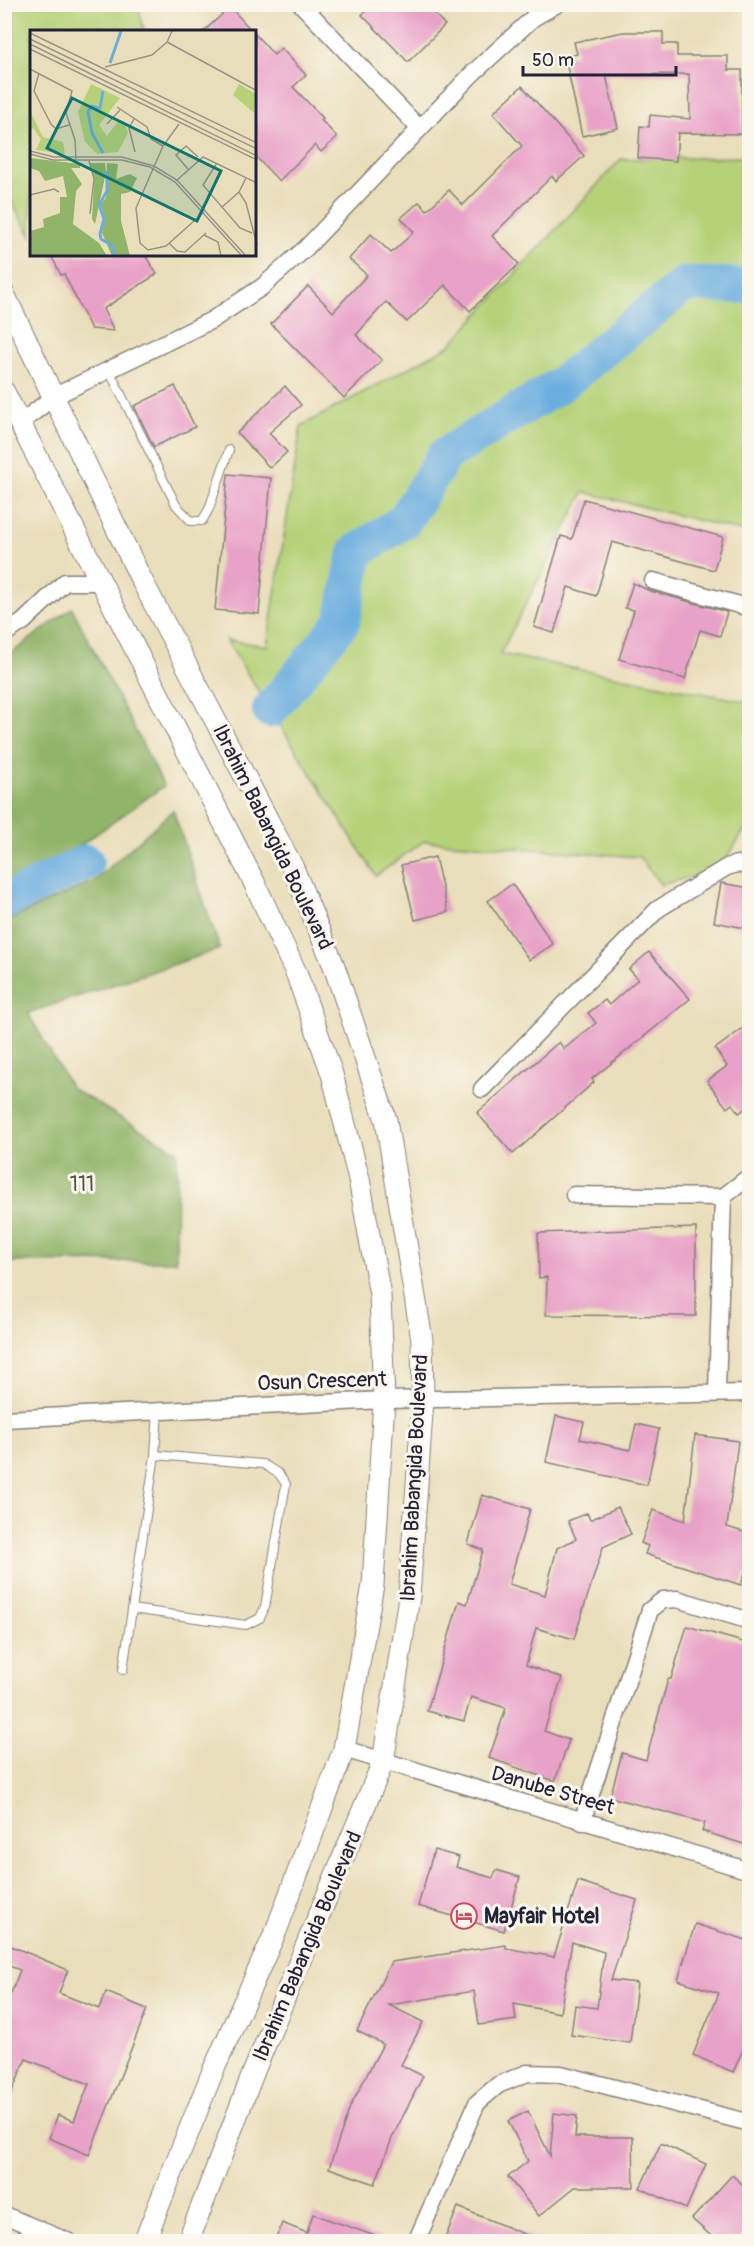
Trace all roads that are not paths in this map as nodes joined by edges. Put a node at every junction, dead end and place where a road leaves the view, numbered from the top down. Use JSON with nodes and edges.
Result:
{"nodes":[{"id":1,"x":301,"y":4,"type":"edge"},
{"id":2,"x":557,"y":4,"type":"edge"},
{"id":3,"x":419,"y":128,"type":"junction"},
{"id":4,"x":4,"y":294,"type":"edge"},
{"id":5,"x":109,"y":370,"type":"junction"},
{"id":6,"x":4,"y":392,"type":"edge"},
{"id":7,"x":55,"y":396,"type":"junction"},
{"id":8,"x":20,"y":423,"type":"junction"},
{"id":9,"x":229,"y":450,"type":"dead end"},
{"id":10,"x":653,"y":581,"type":"dead end"},
{"id":11,"x":99,"y":582,"type":"junction"},
{"id":12,"x":750,"y":608,"type":"edge"},
{"id":13,"x":4,"y":634,"type":"edge"},
{"id":14,"x":750,"y":866,"type":"edge"},
{"id":15,"x":482,"y":1089,"type":"dead end"},
{"id":16,"x":750,"y":1176,"type":"edge"},
{"id":17,"x":574,"y":1196,"type":"dead end"},
{"id":18,"x":723,"y":1197,"type":"junction"},
{"id":19,"x":717,"y":1392,"type":"junction"},
{"id":20,"x":750,"y":1393,"type":"edge"},
{"id":21,"x":423,"y":1399,"type":"junction"},
{"id":22,"x":384,"y":1400,"type":"junction"},
{"id":23,"x":159,"y":1410,"type":"junction"},
{"id":24,"x":4,"y":1419,"type":"edge"},
{"id":25,"x":155,"y":1455,"type":"junction"},
{"id":26,"x":132,"y":1609,"type":"junction"},
{"id":27,"x":750,"y":1622,"type":"edge"},
{"id":28,"x":123,"y":1670,"type":"dead end"},
{"id":29,"x":344,"y":1749,"type":"junction"},
{"id":30,"x":383,"y":1762,"type":"junction"},
{"id":31,"x":582,"y":1822,"type":"junction"},
{"id":32,"x":750,"y":1871,"type":"edge"},
{"id":33,"x":750,"y":2123,"type":"edge"},
{"id":34,"x":4,"y":2215,"type":"edge"},
{"id":35,"x":69,"y":2241,"type":"edge"},
{"id":36,"x":144,"y":2241,"type":"edge"},
{"id":37,"x":188,"y":2241,"type":"edge"},
{"id":38,"x":416,"y":2241,"type":"edge"}],
"edges":[{"from":1,"to":3,"type":"street"},
{"from":2,"to":3,"type":"street"},
{"from":3,"to":5,"type":"street"},
{"from":4,"to":7,"type":"street","name":"Ibrahim Babangida Boulevard"},
{"from":5,"to":7,"type":"street"},
{"from":5,"to":9,"type":"lane"},
{"from":6,"to":8,"type":"street","name":"Ibrahim Babangida Boulevard"},
{"from":7,"to":8,"type":"street"},
{"from":7,"to":21,"type":"street","name":"Ibrahim Babangida Boulevard"},
{"from":8,"to":11,"type":"street","name":"Ibrahim Babangida Boulevard"},
{"from":10,"to":12,"type":"street"},
{"from":11,"to":13,"type":"street"},
{"from":11,"to":22,"type":"street","name":"Ibrahim Babangida Boulevard"},
{"from":14,"to":15,"type":"street"},
{"from":16,"to":18,"type":"street"},
{"from":17,"to":18,"type":"street"},
{"from":18,"to":19,"type":"street"},
{"from":19,"to":20,"type":"street","name":"Osun Crescent"},
{"from":19,"to":21,"type":"street","name":"Osun Crescent"},
{"from":21,"to":22,"type":"street","name":"Osun Crescent"},
{"from":21,"to":30,"type":"street","name":"Ibrahim Babangida Boulevard"},
{"from":22,"to":23,"type":"street","name":"Osun Crescent"},
{"from":22,"to":29,"type":"street","name":"Ibrahim Babangida Boulevard"},
{"from":23,"to":24,"type":"street","name":"Osun Crescent"},
{"from":23,"to":25,"type":"lane"},
{"from":25,"to":26,"type":"lane"},
{"from":25,"to":26,"type":"lane"},
{"from":26,"to":28,"type":"lane"},
{"from":27,"to":31,"type":"street"},
{"from":29,"to":30,"type":"street","name":"Danube Street"},
{"from":29,"to":36,"type":"street","name":"Ibrahim Babangida Boulevard"},
{"from":30,"to":31,"type":"street","name":"Danube Street"},
{"from":30,"to":37,"type":"street","name":"Ibrahim Babangida Boulevard"},
{"from":31,"to":32,"type":"street","name":"Danube Street"},
{"from":33,"to":38,"type":"street"},
{"from":34,"to":35,"type":"street"}]}
